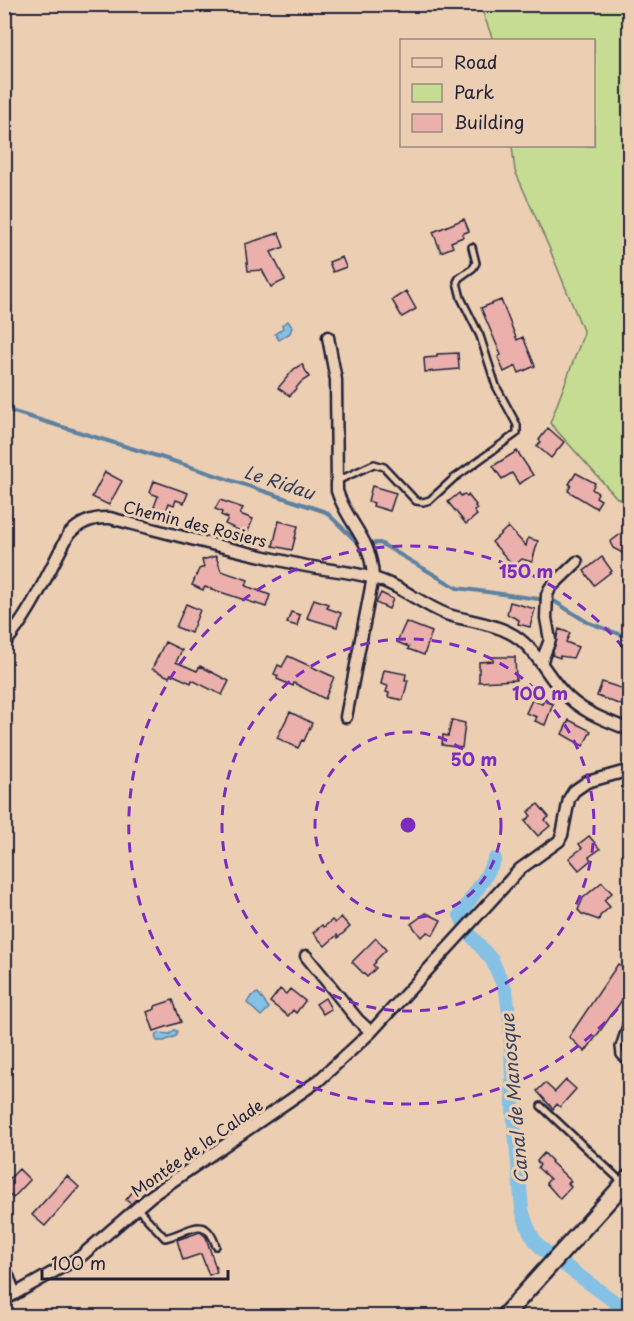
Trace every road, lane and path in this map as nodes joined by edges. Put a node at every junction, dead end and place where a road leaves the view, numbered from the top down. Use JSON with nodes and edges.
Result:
{"nodes":[{"id":1,"x":472,"y":247,"type":"dead end"},
{"id":2,"x":328,"y":337,"type":"dead end"},
{"id":3,"x":337,"y":481,"type":"junction"},
{"id":4,"x":577,"y":562,"type":"dead end"},
{"id":5,"x":373,"y":577,"type":"junction"},
{"id":6,"x":4,"y":644,"type":"edge"},
{"id":7,"x":541,"y":663,"type":"junction"},
{"id":8,"x":346,"y":717,"type":"dead end"},
{"id":9,"x":630,"y":730,"type":"edge"},
{"id":10,"x":630,"y":770,"type":"edge"},
{"id":11,"x":306,"y":956,"type":"dead end"},
{"id":12,"x":630,"y":1013,"type":"edge"},
{"id":13,"x":371,"y":1032,"type":"junction"},
{"id":14,"x":630,"y":1066,"type":"edge"},
{"id":15,"x":541,"y":1106,"type":"dead end"},
{"id":16,"x":627,"y":1180,"type":"edge"},
{"id":17,"x":137,"y":1208,"type":"junction"},
{"id":18,"x":216,"y":1246,"type":"dead end"},
{"id":19,"x":4,"y":1266,"type":"edge"},
{"id":20,"x":15,"y":1294,"type":"junction"},
{"id":21,"x":4,"y":1300,"type":"edge"},
{"id":22,"x":504,"y":1317,"type":"edge"}],
"edges":[{"from":1,"to":3,"type":"lane"},
{"from":2,"to":3,"type":"street"},
{"from":3,"to":5,"type":"street"},
{"from":4,"to":7,"type":"street"},
{"from":5,"to":6,"type":"street","name":"Chemin des Rosiers"},
{"from":5,"to":7,"type":"street","name":"Chemin des Rosiers"},
{"from":5,"to":8,"type":"street"},
{"from":7,"to":9,"type":"street","name":"Chemin des Rosiers"},
{"from":10,"to":13,"type":"street","name":"Montée de la Calade"},
{"from":11,"to":13,"type":"street"},
{"from":12,"to":14,"type":"lane"},
{"from":13,"to":17,"type":"street","name":"Montée de la Calade"},
{"from":15,"to":16,"type":"lane"},
{"from":16,"to":22,"type":"street"},
{"from":17,"to":18,"type":"lane"},
{"from":17,"to":20,"type":"street","name":"Montée de la Calade"},
{"from":19,"to":20,"type":"street"},
{"from":20,"to":21,"type":"street","name":"Montée de la Calade"}]}
